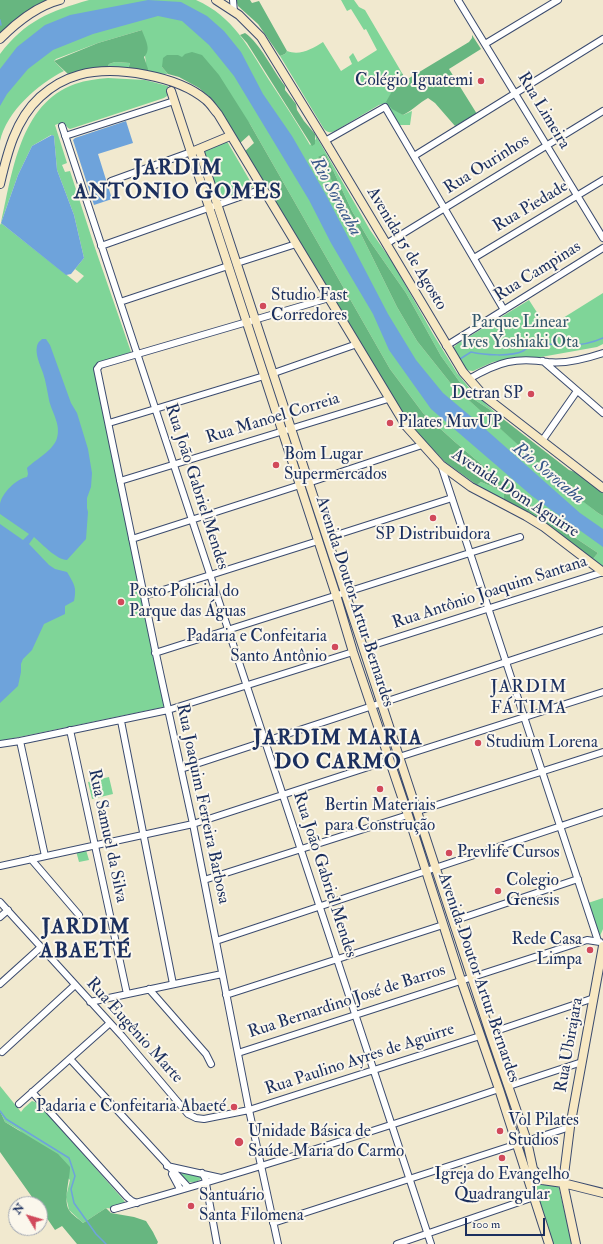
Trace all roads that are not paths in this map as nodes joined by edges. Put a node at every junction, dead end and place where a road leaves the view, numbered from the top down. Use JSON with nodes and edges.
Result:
{"nodes":[{"id":1,"x":60,"y":0,"type":"edge"},
{"id":2,"x":218,"y":0,"type":"edge"},
{"id":3,"x":458,"y":0,"type":"edge"},
{"id":4,"x":558,"y":0,"type":"edge"},
{"id":5,"x":229,"y":2,"type":"edge"},
{"id":6,"x":0,"y":39,"type":"edge"},
{"id":7,"x":603,"y":39,"type":"edge"},
{"id":8,"x":485,"y":44,"type":"junction"},
{"id":9,"x":171,"y":91,"type":"dead end"},
{"id":10,"x":515,"y":93,"type":"junction"},
{"id":11,"x":174,"y":101,"type":"junction"},
{"id":12,"x":603,"y":110,"type":"edge"},
{"id":13,"x":62,"y":126,"type":"dead end"},
{"id":14,"x":65,"y":136,"type":"junction"},
{"id":15,"x":230,"y":136,"type":"junction"},
{"id":16,"x":325,"y":141,"type":"junction"},
{"id":17,"x":547,"y":145,"type":"junction"},
{"id":18,"x":199,"y":149,"type":"junction"},
{"id":19,"x":191,"y":152,"type":"junction"},
{"id":20,"x":414,"y":156,"type":"junction"},
{"id":21,"x":111,"y":180,"type":"dead end"},
{"id":22,"x":603,"y":180,"type":"edge"},
{"id":23,"x":0,"y":184,"type":"edge"},
{"id":24,"x":262,"y":189,"type":"junction"},
{"id":25,"x":577,"y":196,"type":"junction"},
{"id":26,"x":218,"y":205,"type":"junction"},
{"id":27,"x":209,"y":208,"type":"junction"},
{"id":28,"x":444,"y":208,"type":"junction"},
{"id":29,"x":603,"y":238,"type":"edge"},
{"id":30,"x":296,"y":244,"type":"junction"},
{"id":31,"x":386,"y":244,"type":"junction"},
{"id":32,"x":101,"y":246,"type":"junction"},
{"id":33,"x":603,"y":248,"type":"edge"},
{"id":34,"x":474,"y":258,"type":"junction"},
{"id":35,"x":237,"y":263,"type":"junction"},
{"id":36,"x":228,"y":266,"type":"junction"},
{"id":37,"x":329,"y":298,"type":"junction"},
{"id":38,"x":120,"y":302,"type":"junction"},
{"id":39,"x":504,"y":310,"type":"junction"},
{"id":40,"x":255,"y":319,"type":"junction"},
{"id":41,"x":246,"y":322,"type":"junction"},
{"id":42,"x":357,"y":344,"type":"junction"},
{"id":43,"x":446,"y":346,"type":"junction"},
{"id":44,"x":137,"y":353,"type":"junction"},
{"id":45,"x":603,"y":353,"type":"edge"},
{"id":46,"x":542,"y":360,"type":"junction"},
{"id":47,"x":274,"y":373,"type":"junction"},
{"id":48,"x":264,"y":376,"type":"junction"},
{"id":49,"x":469,"y":379,"type":"junction"},
{"id":50,"x":577,"y":391,"type":"junction"},
{"id":51,"x":388,"y":398,"type":"junction"},
{"id":52,"x":155,"y":409,"type":"junction"},
{"id":53,"x":603,"y":413,"type":"edge"},
{"id":54,"x":109,"y":423,"type":"junction"},
{"id":55,"x":286,"y":430,"type":"junction"},
{"id":56,"x":542,"y":441,"type":"junction"},
{"id":57,"x":422,"y":445,"type":"junction"},
{"id":58,"x":174,"y":465,"type":"junction"},
{"id":59,"x":441,"y":465,"type":"junction"},
{"id":60,"x":456,"y":476,"type":"junction"},
{"id":61,"x":120,"y":481,"type":"junction"},
{"id":62,"x":304,"y":484,"type":"junction"},
{"id":63,"x":448,"y":485,"type":"junction"},
{"id":64,"x":603,"y":488,"type":"edge"},
{"id":65,"x":452,"y":498,"type":"junction"},
{"id":66,"x":192,"y":520,"type":"junction"},
{"id":67,"x":520,"y":537,"type":"dead end"},
{"id":68,"x":327,"y":538,"type":"junction"},
{"id":69,"x":132,"y":539,"type":"junction"},
{"id":70,"x":318,"y":541,"type":"junction"},
{"id":71,"x":470,"y":553,"type":"junction"},
{"id":72,"x":603,"y":572,"type":"edge"},
{"id":73,"x":210,"y":575,"type":"junction"},
{"id":74,"x":345,"y":593,"type":"junction"},
{"id":75,"x":336,"y":595,"type":"junction"},
{"id":76,"x":144,"y":596,"type":"junction"},
{"id":77,"x":488,"y":609,"type":"junction"},
{"id":78,"x":228,"y":630,"type":"junction"},
{"id":79,"x":603,"y":630,"type":"edge"},
{"id":80,"x":364,"y":648,"type":"junction"},
{"id":81,"x":353,"y":652,"type":"junction"},
{"id":82,"x":155,"y":653,"type":"junction"},
{"id":83,"x":506,"y":661,"type":"junction"},
{"id":84,"x":246,"y":685,"type":"junction"},
{"id":85,"x":603,"y":692,"type":"edge"},
{"id":86,"x":381,"y":703,"type":"junction"},
{"id":87,"x":372,"y":706,"type":"junction"},
{"id":88,"x":168,"y":710,"type":"junction"},
{"id":89,"x":524,"y":718,"type":"junction"},
{"id":90,"x":121,"y":720,"type":"junction"},
{"id":91,"x":70,"y":730,"type":"junction"},
{"id":92,"x":20,"y":741,"type":"junction"},
{"id":93,"x":265,"y":741,"type":"junction"},
{"id":94,"x":0,"y":744,"type":"edge"},
{"id":95,"x":603,"y":752,"type":"edge"},
{"id":96,"x":399,"y":758,"type":"junction"},
{"id":97,"x":390,"y":760,"type":"junction"},
{"id":98,"x":182,"y":768,"type":"junction"},
{"id":99,"x":542,"y":771,"type":"junction"},
{"id":100,"x":283,"y":795,"type":"junction"},
{"id":101,"x":418,"y":811,"type":"junction"},
{"id":102,"x":603,"y":812,"type":"edge"},
{"id":103,"x":408,"y":815,"type":"junction"},
{"id":104,"x":193,"y":824,"type":"junction"},
{"id":105,"x":560,"y":826,"type":"junction"},
{"id":106,"x":143,"y":835,"type":"junction"},
{"id":107,"x":94,"y":846,"type":"junction"},
{"id":108,"x":300,"y":849,"type":"junction"},
{"id":109,"x":45,"y":856,"type":"junction"},
{"id":110,"x":31,"y":860,"type":"junction"},
{"id":111,"x":0,"y":866,"type":"edge"},
{"id":112,"x":436,"y":868,"type":"junction"},
{"id":113,"x":426,"y":870,"type":"junction"},
{"id":114,"x":578,"y":879,"type":"junction"},
{"id":115,"x":204,"y":880,"type":"junction"},
{"id":116,"x":0,"y":902,"type":"edge"},
{"id":117,"x":319,"y":906,"type":"junction"},
{"id":118,"x":8,"y":910,"type":"junction"},
{"id":119,"x":79,"y":915,"type":"dead end"},
{"id":120,"x":0,"y":917,"type":"edge"},
{"id":121,"x":453,"y":921,"type":"junction"},
{"id":122,"x":443,"y":925,"type":"junction"},
{"id":123,"x":216,"y":941,"type":"junction"},
{"id":124,"x":601,"y":943,"type":"edge"},
{"id":125,"x":41,"y":947,"type":"junction"},
{"id":126,"x":337,"y":959,"type":"junction"},
{"id":127,"x":222,"y":974,"type":"junction"},
{"id":128,"x":472,"y":977,"type":"junction"},
{"id":129,"x":461,"y":980,"type":"junction"},
{"id":130,"x":0,"y":984,"type":"edge"},
{"id":131,"x":173,"y":984,"type":"junction"},
{"id":132,"x":75,"y":985,"type":"junction"},
{"id":133,"x":149,"y":989,"type":"junction"},
{"id":134,"x":126,"y":994,"type":"junction"},
{"id":135,"x":226,"y":994,"type":"junction"},
{"id":136,"x":594,"y":998,"type":"junction"},
{"id":137,"x":90,"y":1002,"type":"junction"},
{"id":138,"x":355,"y":1014,"type":"junction"},
{"id":139,"x":110,"y":1023,"type":"junction"},
{"id":140,"x":490,"y":1033,"type":"junction"},
{"id":141,"x":480,"y":1036,"type":"junction"},
{"id":142,"x":2,"y":1052,"type":"dead end"},
{"id":143,"x":238,"y":1053,"type":"junction"},
{"id":144,"x":70,"y":1059,"type":"junction"},
{"id":145,"x":582,"y":1062,"type":"junction"},
{"id":146,"x":211,"y":1064,"type":"dead end"},
{"id":147,"x":373,"y":1070,"type":"junction"},
{"id":148,"x":509,"y":1086,"type":"junction"},
{"id":149,"x":500,"y":1089,"type":"junction"},
{"id":150,"x":32,"y":1092,"type":"junction"},
{"id":151,"x":19,"y":1104,"type":"dead end"},
{"id":152,"x":249,"y":1110,"type":"junction"},
{"id":153,"x":392,"y":1125,"type":"junction"},
{"id":154,"x":570,"y":1127,"type":"junction"},
{"id":155,"x":526,"y":1141,"type":"junction"},
{"id":156,"x":517,"y":1144,"type":"junction"},
{"id":157,"x":168,"y":1166,"type":"junction"},
{"id":158,"x":260,"y":1166,"type":"junction"},
{"id":159,"x":202,"y":1173,"type":"junction"},
{"id":160,"x":221,"y":1178,"type":"junction"},
{"id":161,"x":409,"y":1179,"type":"junction"},
{"id":162,"x":529,"y":1180,"type":"junction"},
{"id":163,"x":542,"y":1180,"type":"junction"},
{"id":164,"x":205,"y":1182,"type":"junction"},
{"id":165,"x":563,"y":1183,"type":"junction"},
{"id":166,"x":188,"y":1187,"type":"junction"},
{"id":167,"x":179,"y":1190,"type":"junction"},
{"id":168,"x":603,"y":1193,"type":"edge"},
{"id":169,"x":534,"y":1197,"type":"junction"},
{"id":170,"x":137,"y":1203,"type":"junction"},
{"id":171,"x":114,"y":1209,"type":"dead end"},
{"id":172,"x":273,"y":1223,"type":"junction"},
{"id":173,"x":427,"y":1234,"type":"junction"},
{"id":174,"x":217,"y":1244,"type":"edge"},
{"id":175,"x":278,"y":1244,"type":"edge"},
{"id":176,"x":397,"y":1244,"type":"edge"},
{"id":177,"x":431,"y":1244,"type":"edge"},
{"id":178,"x":549,"y":1244,"type":"edge"},
{"id":179,"x":576,"y":1244,"type":"edge"}],
"edges":[{"from":1,"to":6,"type":"main road"},
{"from":2,"to":5,"type":"main road","name":"Avenida 15 de Agosto"},
{"from":3,"to":8,"type":"street","name":"Rua Limeira"},
{"from":4,"to":8,"type":"street"},
{"from":5,"to":16,"type":"main road","name":"Avenida 15 de Agosto"},
{"from":7,"to":10,"type":"street"},
{"from":8,"to":10,"type":"street","name":"Rua Limeira"},
{"from":9,"to":11,"type":"main road","name":"Avenida Doutor Artur Bernardes"},
{"from":10,"to":17,"type":"street","name":"Rua Limeira"},
{"from":10,"to":20,"type":"street"},
{"from":11,"to":14,"type":"street"},
{"from":11,"to":19,"type":"main road","name":"Avenida Doutor Artur Bernardes"},
{"from":12,"to":17,"type":"street","name":"Rua Ourinhos"},
{"from":13,"to":14,"type":"street","name":"Rua João Gabriel Mendes"},
{"from":14,"to":32,"type":"street","name":"Rua João Gabriel Mendes"},
{"from":15,"to":18,"type":"main road"},
{"from":15,"to":23,"type":"main road","name":"Avenida Dom Aguirre"},
{"from":15,"to":24,"type":"main road","name":"Avenida Dom Aguirre"},
{"from":16,"to":20,"type":"street"},
{"from":16,"to":31,"type":"main road","name":"Avenida 15 de Agosto"},
{"from":17,"to":25,"type":"street","name":"Rua Limeira"},
{"from":17,"to":28,"type":"street","name":"Rua Ourinhos"},
{"from":18,"to":19,"type":"main road"},
{"from":18,"to":26,"type":"main road","name":"Avenida Doutor Artur Bernardes"},
{"from":19,"to":21,"type":"street"},
{"from":19,"to":27,"type":"main road","name":"Avenida Doutor Artur Bernardes"},
{"from":20,"to":28,"type":"street"},
{"from":22,"to":25,"type":"street","name":"Rua Piedade"},
{"from":24,"to":26,"type":"street"},
{"from":24,"to":30,"type":"main road","name":"Avenida Dom Aguirre"},
{"from":25,"to":29,"type":"street","name":"Rua Limeira"},
{"from":25,"to":34,"type":"street","name":"Rua Piedade"},
{"from":26,"to":27,"type":"street"},
{"from":26,"to":35,"type":"main road","name":"Avenida Doutor Artur Bernardes"},
{"from":27,"to":32,"type":"street"},
{"from":27,"to":36,"type":"main road","name":"Avenida Doutor Artur Bernardes"},
{"from":28,"to":31,"type":"street","name":"Rua Ourinhos"},
{"from":28,"to":34,"type":"street"},
{"from":30,"to":35,"type":"street"},
{"from":30,"to":37,"type":"main road","name":"Avenida Dom Aguirre"},
{"from":31,"to":43,"type":"main road","name":"Avenida 15 de Agosto"},
{"from":32,"to":38,"type":"street","name":"Rua João Gabriel Mendes"},
{"from":33,"to":39,"type":"street","name":"Rua Campinas"},
{"from":34,"to":39,"type":"street"},
{"from":35,"to":40,"type":"main road","name":"Avenida Doutor Artur Bernardes"},
{"from":36,"to":38,"type":"street"},
{"from":36,"to":41,"type":"main road","name":"Avenida Doutor Artur Bernardes"},
{"from":37,"to":40,"type":"street"},
{"from":37,"to":42,"type":"main road","name":"Avenida Dom Aguirre"},
{"from":38,"to":44,"type":"street","name":"Rua João Gabriel Mendes"},
{"from":39,"to":43,"type":"street","name":"Rua Campinas"},
{"from":40,"to":41,"type":"street"},
{"from":40,"to":47,"type":"main road","name":"Avenida Doutor Artur Bernardes"},
{"from":41,"to":44,"type":"street"},
{"from":41,"to":48,"type":"main road","name":"Avenida Doutor Artur Bernardes"},
{"from":42,"to":47,"type":"street"},
{"from":42,"to":51,"type":"main road","name":"Avenida Dom Aguirre"},
{"from":43,"to":49,"type":"main road","name":"Avenida 15 de Agosto"},
{"from":44,"to":52,"type":"street","name":"Rua João Gabriel Mendes"},
{"from":44,"to":54,"type":"street","name":"Rua Joaquim Ferreira Barbosa"},
{"from":45,"to":46,"type":"street"},
{"from":46,"to":49,"type":"street"},
{"from":46,"to":50,"type":"street"},
{"from":47,"to":55,"type":"main road","name":"Avenida Doutor Artur Bernardes"},
{"from":48,"to":52,"type":"street"},
{"from":48,"to":55,"type":"main road","name":"Avenida Doutor Artur Bernardes"},
{"from":49,"to":56,"type":"main road","name":"Avenida 15 de Agosto"},
{"from":50,"to":53,"type":"street"},
{"from":50,"to":56,"type":"street"},
{"from":51,"to":55,"type":"street","name":"Rua Manoel Correia"},
{"from":51,"to":57,"type":"main road","name":"Avenida Dom Aguirre"},
{"from":52,"to":54,"type":"street"},
{"from":52,"to":58,"type":"street","name":"Rua João Gabriel Mendes"},
{"from":54,"to":61,"type":"street","name":"Rua Joaquim Ferreira Barbosa"},
{"from":55,"to":58,"type":"street","name":"Rua Manoel Correia"},
{"from":55,"to":62,"type":"main road","name":"Avenida Doutor Artur Bernardes"},
{"from":56,"to":64,"type":"main road","name":"Avenida 15 de Agosto"},
{"from":57,"to":59,"type":"main road","name":"Avenida Dom Aguirre"},
{"from":57,"to":62,"type":"street"},
{"from":58,"to":61,"type":"street","name":"Rua Manoel Correia"},
{"from":58,"to":66,"type":"street","name":"Rua João Gabriel Mendes"},
{"from":59,"to":60,"type":"main road","name":"Avenida Dom Aguirre"},
{"from":59,"to":63,"type":"street"},
{"from":60,"to":63,"type":"street"},
{"from":60,"to":72,"type":"main road","name":"Avenida Dom Aguirre"},
{"from":61,"to":69,"type":"street","name":"Rua Joaquim Ferreira Barbosa"},
{"from":62,"to":66,"type":"street"},
{"from":62,"to":68,"type":"main road","name":"Avenida Doutor Artur Bernardes"},
{"from":62,"to":70,"type":"main road","name":"Avenida Doutor Artur Bernardes"},
{"from":63,"to":65,"type":"street"},
{"from":65,"to":68,"type":"street"},
{"from":65,"to":71,"type":"street"},
{"from":66,"to":69,"type":"street"},
{"from":66,"to":73,"type":"street","name":"Rua João Gabriel Mendes"},
{"from":67,"to":71,"type":"street"},
{"from":68,"to":74,"type":"main road","name":"Avenida Doutor Artur Bernardes"},
{"from":69,"to":76,"type":"street","name":"Rua Joaquim Ferreira Barbosa"},
{"from":70,"to":73,"type":"street"},
{"from":70,"to":75,"type":"main road","name":"Avenida Doutor Artur Bernardes"},
{"from":71,"to":74,"type":"street"},
{"from":71,"to":77,"type":"street"},
{"from":72,"to":77,"type":"street","name":"Rua Antônio Joaquim Santana"},
{"from":73,"to":76,"type":"street"},
{"from":73,"to":78,"type":"street","name":"Rua João Gabriel Mendes"},
{"from":74,"to":75,"type":"street"},
{"from":74,"to":80,"type":"main road","name":"Avenida Doutor Artur Bernardes"},
{"from":75,"to":78,"type":"street"},
{"from":75,"to":81,"type":"main road","name":"Avenida Doutor Artur Bernardes"},
{"from":76,"to":82,"type":"street","name":"Rua Joaquim Ferreira Barbosa"},
{"from":77,"to":80,"type":"street","name":"Rua Antônio Joaquim Santana"},
{"from":77,"to":83,"type":"street"},
{"from":78,"to":82,"type":"street"},
{"from":78,"to":84,"type":"street","name":"Rua João Gabriel Mendes"},
{"from":79,"to":83,"type":"street"},
{"from":80,"to":86,"type":"main road","name":"Avenida Doutor Artur Bernardes"},
{"from":81,"to":84,"type":"street"},
{"from":81,"to":87,"type":"main road","name":"Avenida Doutor Artur Bernardes"},
{"from":82,"to":88,"type":"street","name":"Rua Joaquim Ferreira Barbosa"},
{"from":83,"to":86,"type":"street"},
{"from":83,"to":89,"type":"street"},
{"from":84,"to":88,"type":"street"},
{"from":84,"to":93,"type":"street","name":"Rua João Gabriel Mendes"},
{"from":85,"to":89,"type":"street"},
{"from":86,"to":87,"type":"street"},
{"from":86,"to":96,"type":"main road","name":"Avenida Doutor Artur Bernardes"},
{"from":87,"to":93,"type":"street"},
{"from":87,"to":97,"type":"main road","name":"Avenida Doutor Artur Bernardes"},
{"from":88,"to":90,"type":"street"},
{"from":88,"to":98,"type":"street","name":"Rua Joaquim Ferreira Barbosa"},
{"from":89,"to":96,"type":"street"},
{"from":89,"to":99,"type":"street"},
{"from":90,"to":91,"type":"street"},
{"from":90,"to":106,"type":"street"},
{"from":91,"to":92,"type":"street"},
{"from":91,"to":107,"type":"street","name":"Rua Samuel da Silva"},
{"from":92,"to":94,"type":"street"},
{"from":92,"to":109,"type":"street"},
{"from":93,"to":98,"type":"street"},
{"from":93,"to":100,"type":"street","name":"Rua João Gabriel Mendes"},
{"from":95,"to":99,"type":"street"},
{"from":96,"to":101,"type":"main road","name":"Avenida Doutor Artur Bernardes"},
{"from":97,"to":100,"type":"street"},
{"from":97,"to":103,"type":"main road","name":"Avenida Doutor Artur Bernardes"},
{"from":98,"to":104,"type":"street","name":"Rua Joaquim Ferreira Barbosa"},
{"from":99,"to":101,"type":"street"},
{"from":99,"to":105,"type":"street"},
{"from":100,"to":104,"type":"street"},
{"from":100,"to":108,"type":"street","name":"Rua João Gabriel Mendes"},
{"from":101,"to":112,"type":"main road","name":"Avenida Doutor Artur Bernardes"},
{"from":102,"to":105,"type":"street"},
{"from":103,"to":108,"type":"street"},
{"from":103,"to":113,"type":"main road","name":"Avenida Doutor Artur Bernardes"},
{"from":104,"to":106,"type":"street"},
{"from":104,"to":115,"type":"street","name":"Rua Joaquim Ferreira Barbosa"},
{"from":105,"to":112,"type":"street"},
{"from":105,"to":114,"type":"street"},
{"from":106,"to":107,"type":"street"},
{"from":106,"to":131,"type":"street"},
{"from":107,"to":109,"type":"street"},
{"from":107,"to":134,"type":"street","name":"Rua Samuel da Silva"},
{"from":108,"to":115,"type":"street"},
{"from":108,"to":117,"type":"street","name":"Rua João Gabriel Mendes"},
{"from":109,"to":110,"type":"street"},
{"from":110,"to":111,"type":"street"},
{"from":110,"to":119,"type":"street"},
{"from":112,"to":113,"type":"street"},
{"from":112,"to":121,"type":"main road","name":"Avenida Doutor Artur Bernardes"},
{"from":113,"to":117,"type":"street"},
{"from":113,"to":122,"type":"main road","name":"Avenida Doutor Artur Bernardes"},
{"from":114,"to":121,"type":"street"},
{"from":114,"to":124,"type":"street"},
{"from":115,"to":123,"type":"street","name":"Rua Joaquim Ferreira Barbosa"},
{"from":116,"to":118,"type":"street","name":"Rua Eugênio Marte"},
{"from":117,"to":123,"type":"street"},
{"from":117,"to":126,"type":"street","name":"Rua João Gabriel Mendes"},
{"from":118,"to":120,"type":"street"},
{"from":118,"to":125,"type":"street","name":"Rua Eugênio Marte"},
{"from":121,"to":128,"type":"main road","name":"Avenida Doutor Artur Bernardes"},
{"from":122,"to":126,"type":"street"},
{"from":122,"to":129,"type":"main road","name":"Avenida Doutor Artur Bernardes"},
{"from":123,"to":127,"type":"street","name":"Rua Joaquim Ferreira Barbosa"},
{"from":124,"to":128,"type":"street","name":"Rua Bernardino José de Barros"},
{"from":124,"to":136,"type":"main road","name":"Rua Ubirajara"},
{"from":125,"to":130,"type":"street"},
{"from":125,"to":132,"type":"street","name":"Rua Eugênio Marte"},
{"from":126,"to":135,"type":"street"},
{"from":126,"to":138,"type":"street","name":"Rua João Gabriel Mendes"},
{"from":127,"to":131,"type":"street"},
{"from":127,"to":135,"type":"street","name":"Rua Joaquim Ferreira Barbosa"},
{"from":128,"to":129,"type":"street","name":"Rua Bernardino José de Barros"},
{"from":128,"to":140,"type":"main road","name":"Avenida Doutor Artur Bernardes"},
{"from":129,"to":138,"type":"street","name":"Rua Bernardino José de Barros"},
{"from":129,"to":141,"type":"main road","name":"Avenida Doutor Artur Bernardes"},
{"from":131,"to":133,"type":"street"},
{"from":132,"to":137,"type":"street","name":"Rua Eugênio Marte"},
{"from":132,"to":142,"type":"street"},
{"from":133,"to":134,"type":"street"},
{"from":133,"to":146,"type":"street"},
{"from":134,"to":137,"type":"street"},
{"from":135,"to":143,"type":"street","name":"Rua Joaquim Ferreira Barbosa"},
{"from":136,"to":140,"type":"street"},
{"from":136,"to":145,"type":"main road","name":"Rua Ubirajara"},
{"from":137,"to":139,"type":"street","name":"Rua Eugênio Marte"},
{"from":138,"to":143,"type":"street","name":"Rua Bernardino José de Barros"},
{"from":138,"to":147,"type":"street","name":"Rua João Gabriel Mendes"},
{"from":139,"to":144,"type":"street"},
{"from":139,"to":152,"type":"street","name":"Rua Eugênio Marte"},
{"from":140,"to":148,"type":"main road","name":"Avenida Doutor Artur Bernardes"},
{"from":141,"to":147,"type":"street","name":"Rua Paulino Ayres de Aguirre"},
{"from":141,"to":149,"type":"main road","name":"Avenida Doutor Artur Bernardes"},
{"from":143,"to":152,"type":"street","name":"Rua Joaquim Ferreira Barbosa"},
{"from":144,"to":150,"type":"street"},
{"from":144,"to":157,"type":"street"},
{"from":145,"to":148,"type":"street"},
{"from":145,"to":154,"type":"main road","name":"Rua Ubirajara"},
{"from":147,"to":152,"type":"street","name":"Rua Paulino Ayres de Aguirre"},
{"from":147,"to":153,"type":"street","name":"Rua João Gabriel Mendes"},
{"from":148,"to":155,"type":"main road","name":"Avenida Doutor Artur Bernardes"},
{"from":149,"to":153,"type":"street"},
{"from":149,"to":156,"type":"main road","name":"Avenida Doutor Artur Bernardes"},
{"from":150,"to":151,"type":"street"},
{"from":150,"to":170,"type":"street"},
{"from":152,"to":158,"type":"street","name":"Rua Joaquim Ferreira Barbosa"},
{"from":153,"to":158,"type":"street"},
{"from":153,"to":161,"type":"street","name":"Rua João Gabriel Mendes"},
{"from":154,"to":155,"type":"street"},
{"from":154,"to":165,"type":"main road","name":"Rua Ubirajara"},
{"from":155,"to":156,"type":"street"},
{"from":155,"to":163,"type":"main road","name":"Avenida Doutor Artur Bernardes"},
{"from":156,"to":161,"type":"street"},
{"from":156,"to":162,"type":"main road","name":"Avenida Doutor Artur Bernardes"},
{"from":157,"to":159,"type":"street"},
{"from":157,"to":166,"type":"street"},
{"from":157,"to":167,"type":"street"},
{"from":158,"to":160,"type":"street"},
{"from":158,"to":172,"type":"street","name":"Rua Joaquim Ferreira Barbosa"},
{"from":159,"to":160,"type":"street"},
{"from":159,"to":164,"type":"street"},
{"from":160,"to":164,"type":"street"},
{"from":161,"to":172,"type":"street"},
{"from":161,"to":173,"type":"street","name":"Rua João Gabriel Mendes"},
{"from":162,"to":163,"type":"main road"},
{"from":162,"to":169,"type":"main road","name":"Avenida Doutor Artur Bernardes"},
{"from":163,"to":165,"type":"main road"},
{"from":164,"to":166,"type":"street"},
{"from":164,"to":174,"type":"street"},
{"from":165,"to":168,"type":"main road"},
{"from":165,"to":179,"type":"main road","name":"Rua Ubirajara"},
{"from":166,"to":167,"type":"street"},
{"from":167,"to":170,"type":"street"},
{"from":169,"to":173,"type":"street"},
{"from":169,"to":178,"type":"main road","name":"Avenida Doutor Artur Bernardes"},
{"from":170,"to":171,"type":"street"},
{"from":172,"to":175,"type":"street","name":"Rua Joaquim Ferreira Barbosa"},
{"from":173,"to":176,"type":"street"},
{"from":173,"to":177,"type":"street","name":"Rua João Gabriel Mendes"}]}
